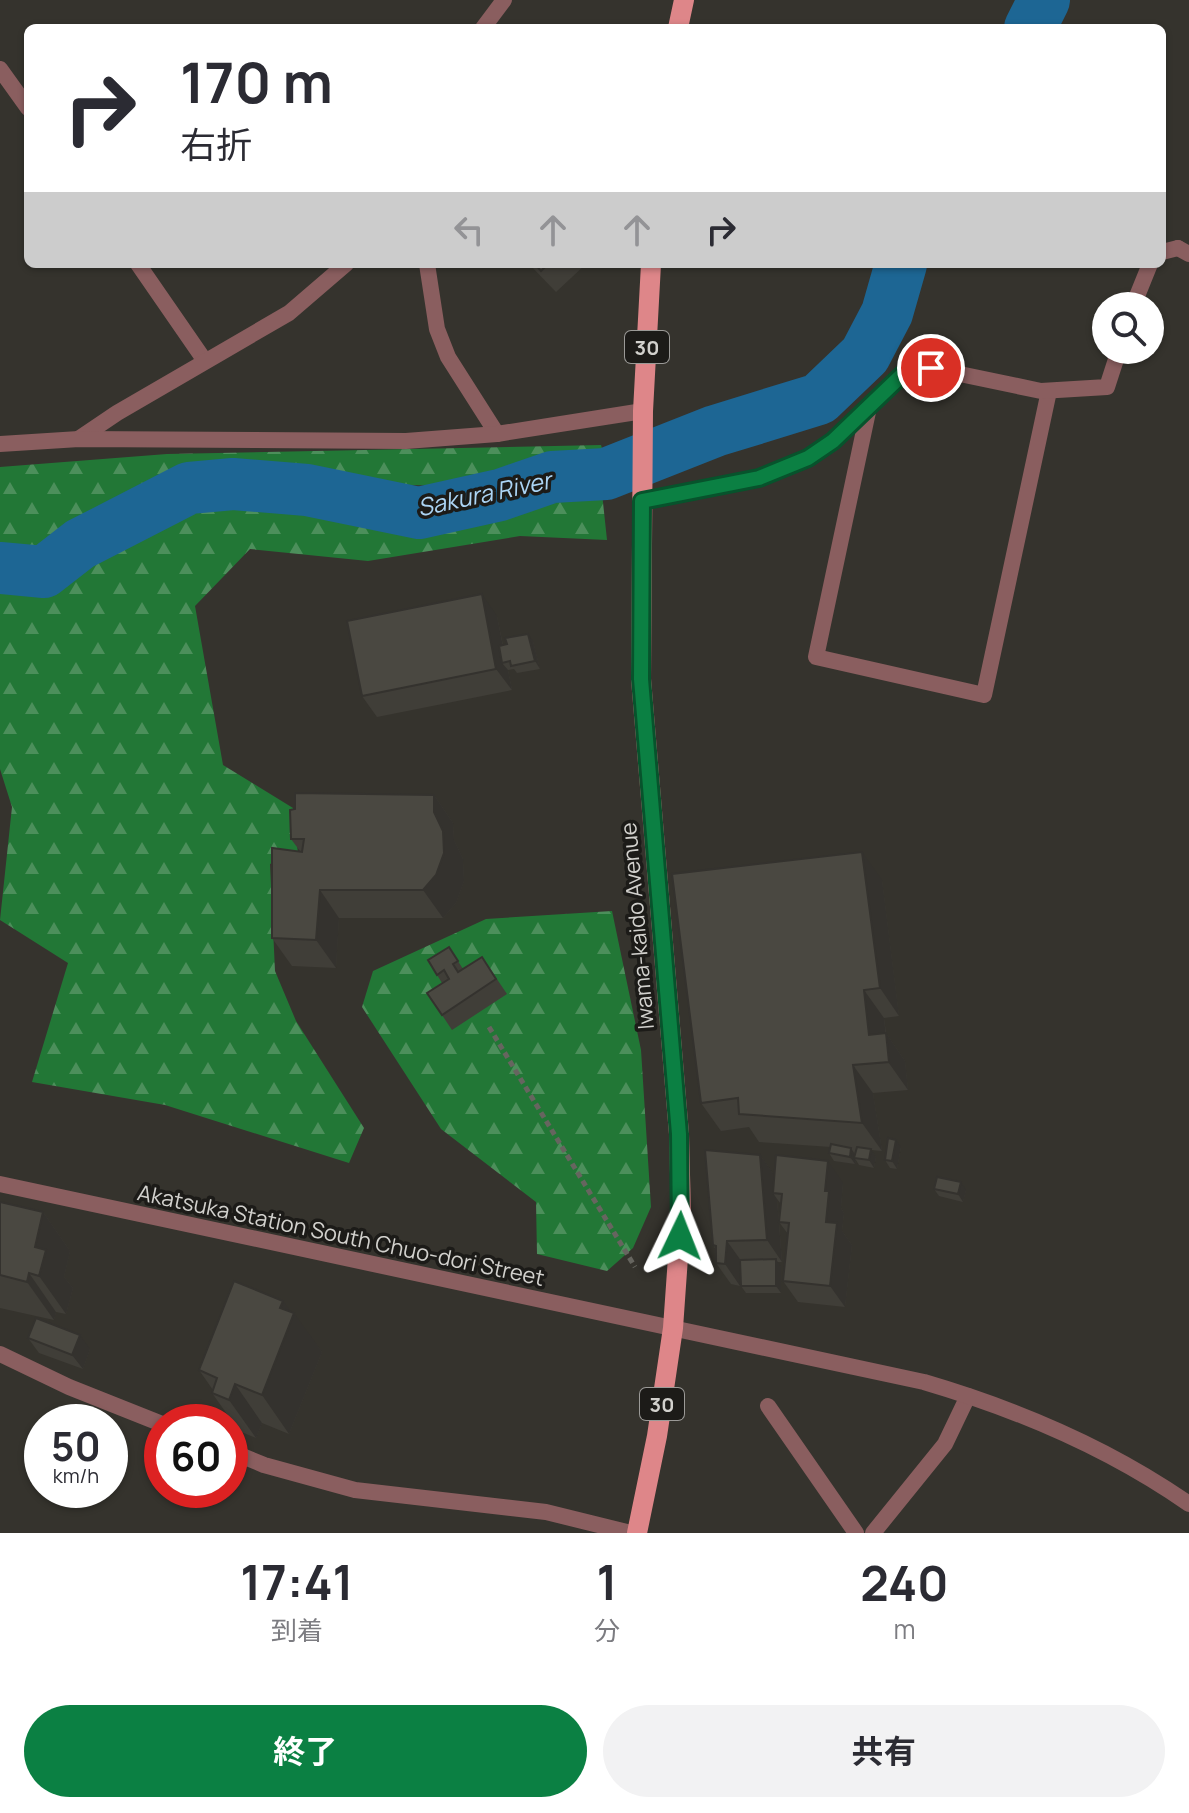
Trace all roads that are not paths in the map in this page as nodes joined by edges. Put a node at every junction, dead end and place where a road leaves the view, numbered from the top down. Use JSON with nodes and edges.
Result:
{"nodes":[{"id":1,"x":504,"y":0,"type":"edge"},
{"id":2,"x":684,"y":0,"type":"edge"},
{"id":3,"x":486,"y":24,"type":"edge"},
{"id":4,"x":679,"y":24,"type":"edge"},
{"id":5,"x":0,"y":69,"type":"edge"},
{"id":6,"x":24,"y":102,"type":"edge"},
{"id":7,"x":141,"y":268,"type":"edge"},
{"id":8,"x":341,"y":268,"type":"edge"},
{"id":9,"x":428,"y":268,"type":"edge"},
{"id":10,"x":651,"y":268,"type":"edge"},
{"id":11,"x":1148,"y":268,"type":"edge"},
{"id":12,"x":1139,"y":292,"type":"edge"},
{"id":13,"x":205,"y":361,"type":"junction"},
{"id":14,"x":1114,"y":364,"type":"edge"},
{"id":15,"x":1049,"y":391,"type":"junction"},
{"id":16,"x":869,"y":407,"type":"junction"},
{"id":17,"x":643,"y":421,"type":"junction"},
{"id":18,"x":497,"y":434,"type":"junction"},
{"id":19,"x":79,"y":439,"type":"junction"},
{"id":20,"x":0,"y":444,"type":"edge"},
{"id":21,"x":642,"y":495,"type":"junction"},
{"id":22,"x":0,"y":1184,"type":"edge"},
{"id":23,"x":673,"y":1328,"type":"junction"},
{"id":24,"x":0,"y":1354,"type":"edge"},
{"id":25,"x":968,"y":1396,"type":"junction"},
{"id":26,"x":768,"y":1406,"type":"dead end"},
{"id":27,"x":144,"y":1417,"type":"edge"},
{"id":28,"x":248,"y":1458,"type":"edge"},
{"id":29,"x":1189,"y":1504,"type":"edge"},
{"id":30,"x":631,"y":1533,"type":"edge"},
{"id":31,"x":637,"y":1533,"type":"edge"},
{"id":32,"x":856,"y":1533,"type":"edge"},
{"id":33,"x":873,"y":1533,"type":"edge"}],
"edges":[{"from":1,"to":3,"type":"street"},
{"from":2,"to":4,"type":"main road"},
{"from":5,"to":6,"type":"street"},
{"from":7,"to":13,"type":"street"},
{"from":8,"to":13,"type":"street"},
{"from":9,"to":18,"type":"street"},
{"from":10,"to":17,"type":"main road","name":"Iwama-kaido Avenue","number":"30"},
{"from":11,"to":12,"type":"street"},
{"from":13,"to":19,"type":"street"},
{"from":14,"to":15,"type":"street"},
{"from":15,"to":16,"type":"street"},
{"from":15,"to":16,"type":"street"},
{"from":16,"to":21,"type":"street"},
{"from":17,"to":18,"type":"street"},
{"from":17,"to":21,"type":"main road","name":"Iwama-kaido Avenue","number":"30"},
{"from":18,"to":19,"type":"street"},
{"from":19,"to":20,"type":"street"},
{"from":21,"to":23,"type":"main road","name":"Iwama-kaido Avenue","number":"30"},
{"from":22,"to":23,"type":"street","name":"Akatsuka Station South Chuo-dori Street"},
{"from":23,"to":25,"type":"street","name":"Akatsuka Station South Chuo-dori Street"},
{"from":23,"to":31,"type":"main road","name":"Iwama-kaido Avenue","number":"30"},
{"from":24,"to":27,"type":"street"},
{"from":25,"to":29,"type":"street","name":"Akatsuka Station South Chuo-dori Street"},
{"from":25,"to":33,"type":"street"},
{"from":26,"to":32,"type":"street"},
{"from":28,"to":30,"type":"street"}]}
